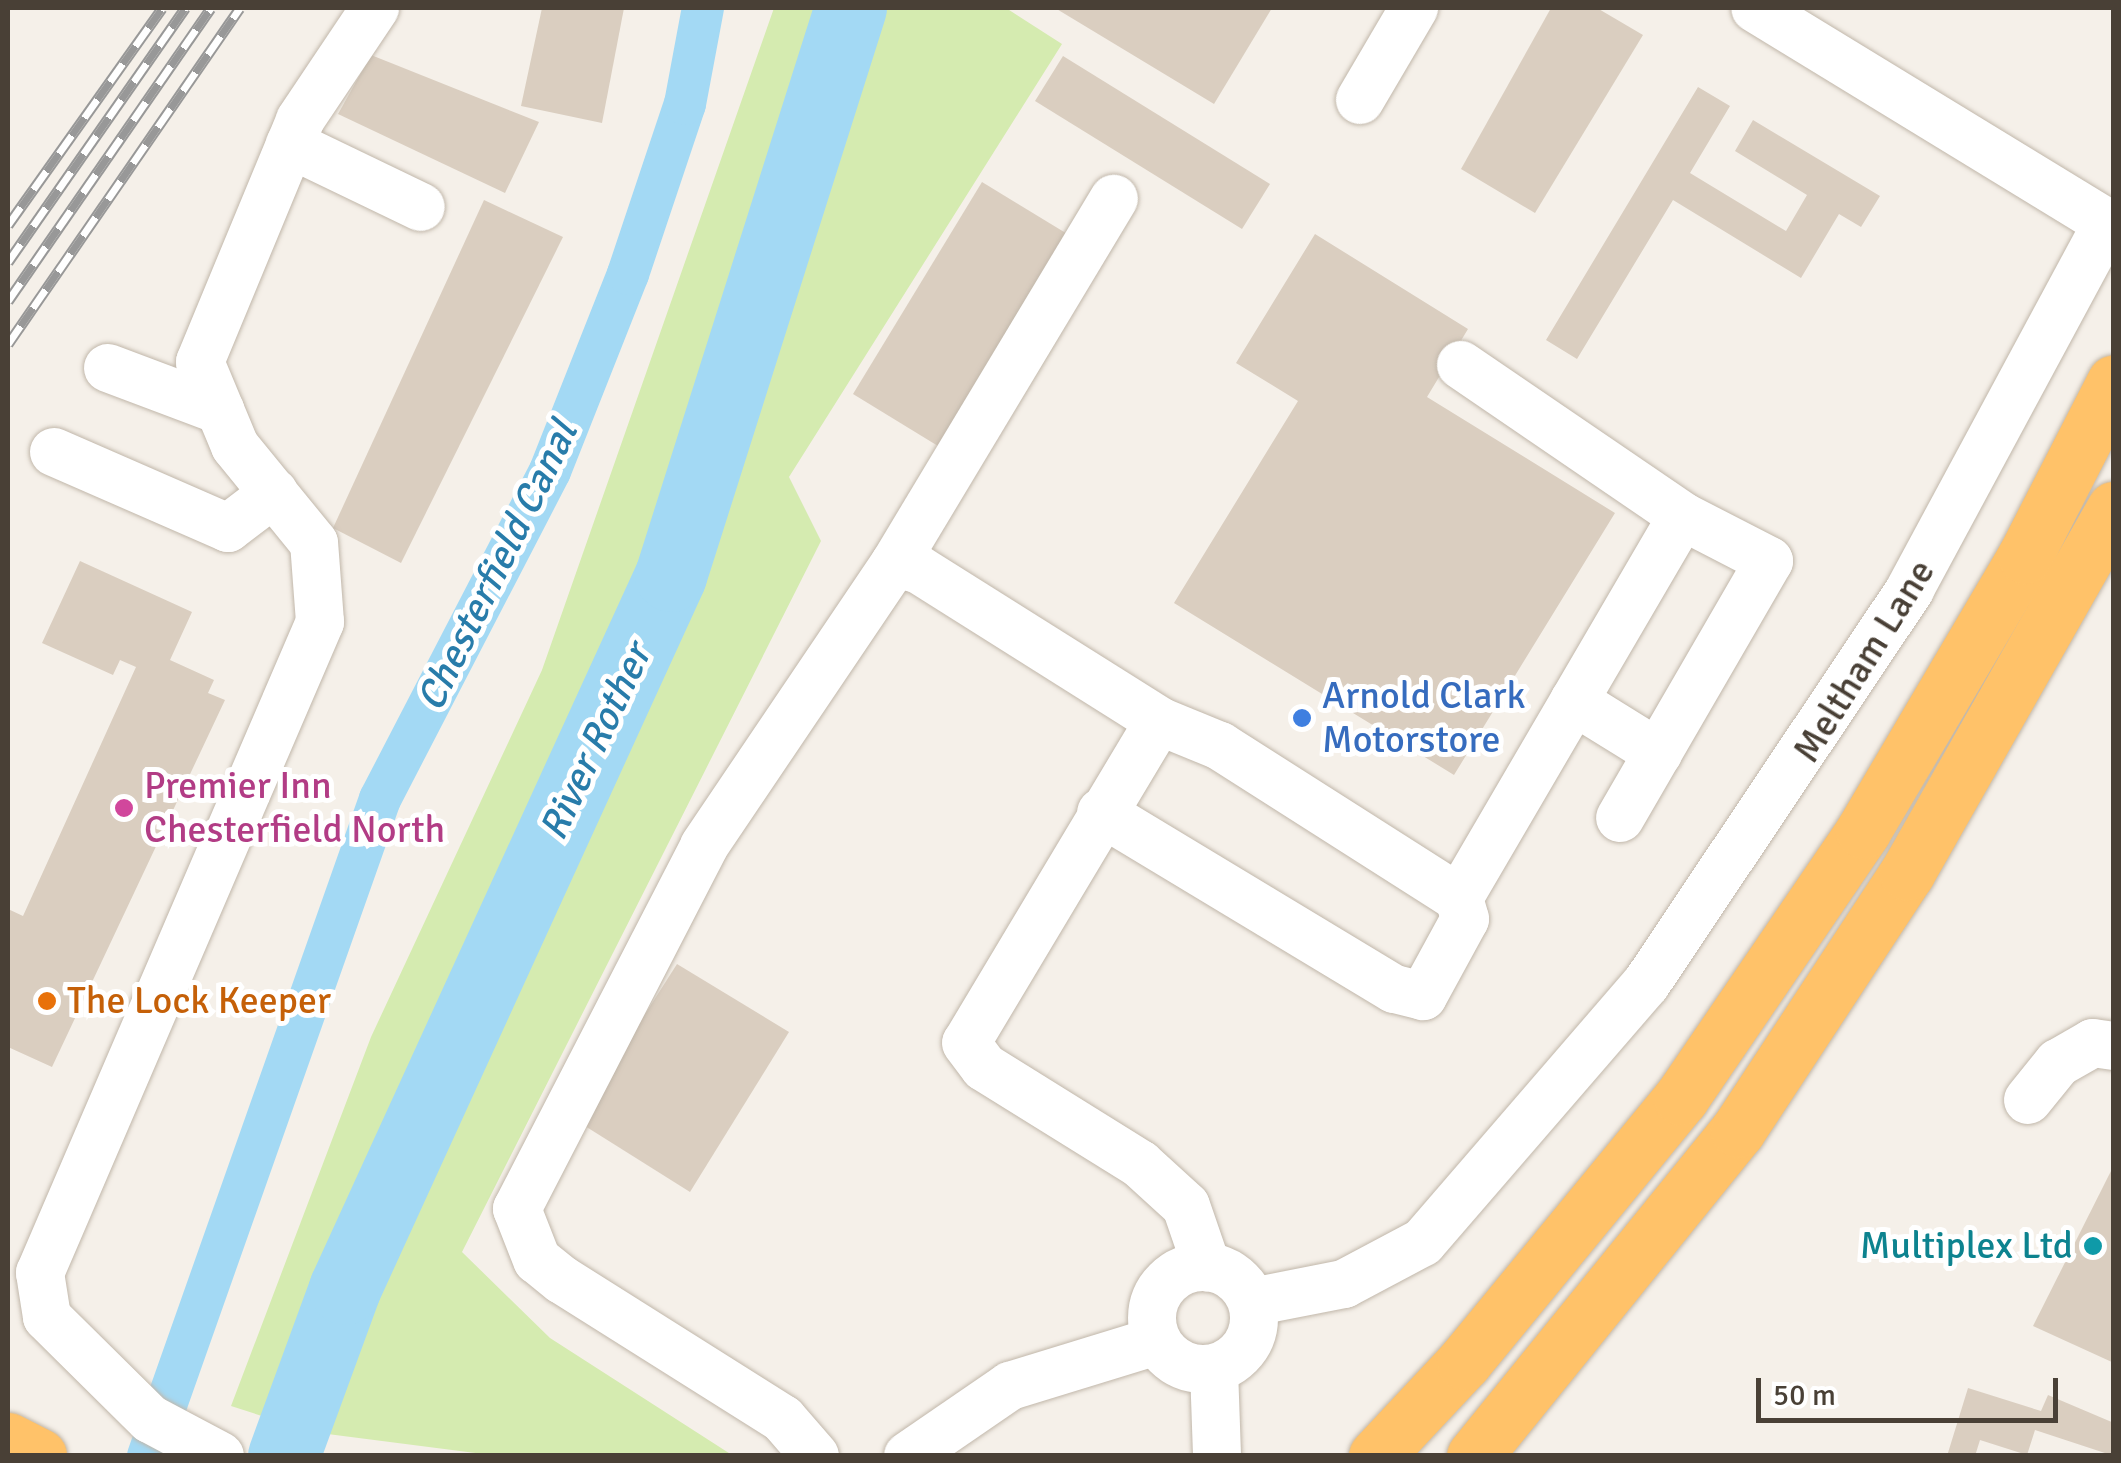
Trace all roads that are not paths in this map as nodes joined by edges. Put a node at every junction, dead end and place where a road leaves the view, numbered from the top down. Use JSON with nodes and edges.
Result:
{"nodes":[{"id":1,"x":375,"y":8,"type":"edge"},
{"id":2,"x":1414,"y":8,"type":"edge"},
{"id":3,"x":1755,"y":8,"type":"edge"},
{"id":4,"x":1360,"y":100,"type":"dead end"},
{"id":5,"x":290,"y":144,"type":"junction"},
{"id":6,"x":1114,"y":199,"type":"dead end"},
{"id":7,"x":421,"y":207,"type":"dead end"},
{"id":8,"x":2110,"y":217,"type":"edge"},
{"id":9,"x":1461,"y":365,"type":"dead end"},
{"id":10,"x":108,"y":368,"type":"dead end"},
{"id":11,"x":2114,"y":382,"type":"edge"},
{"id":12,"x":220,"y":410,"type":"junction"},
{"id":13,"x":54,"y":452,"type":"dead end"},
{"id":14,"x":274,"y":493,"type":"junction"},
{"id":15,"x":2114,"y":509,"type":"edge"},
{"id":16,"x":1682,"y":516,"type":"junction"},
{"id":17,"x":895,"y":564,"type":"junction"},
{"id":18,"x":1574,"y":702,"type":"junction"},
{"id":19,"x":1160,"y":722,"type":"junction"},
{"id":20,"x":1658,"y":752,"type":"junction"},
{"id":21,"x":1101,"y":812,"type":"junction"},
{"id":22,"x":1620,"y":818,"type":"dead end"},
{"id":23,"x":1460,"y":898,"type":"junction"},
{"id":24,"x":2114,"y":1046,"type":"edge"},
{"id":25,"x":2028,"y":1100,"type":"dead end"},
{"id":26,"x":24,"y":1265,"type":"edge"},
{"id":27,"x":1207,"y":1267,"type":"junction"},
{"id":28,"x":1252,"y":1302,"type":"junction"},
{"id":29,"x":1156,"y":1341,"type":"junction"},
{"id":30,"x":1214,"y":1369,"type":"junction"},
{"id":31,"x":8,"y":1440,"type":"edge"},
{"id":32,"x":39,"y":1456,"type":"edge"},
{"id":33,"x":220,"y":1456,"type":"edge"},
{"id":34,"x":815,"y":1456,"type":"edge"},
{"id":35,"x":908,"y":1456,"type":"edge"},
{"id":36,"x":1218,"y":1456,"type":"edge"},
{"id":37,"x":1376,"y":1456,"type":"edge"},
{"id":38,"x":1474,"y":1456,"type":"edge"}],
"edges":[{"from":1,"to":5,"type":"street"},
{"from":2,"to":4,"type":"street"},
{"from":3,"to":8,"type":"street","name":"Meltham Lane"},
{"from":5,"to":7,"type":"street"},
{"from":5,"to":12,"type":"street"},
{"from":6,"to":17,"type":"street"},
{"from":8,"to":28,"type":"street","name":"Meltham Lane"},
{"from":9,"to":16,"type":"street"},
{"from":10,"to":12,"type":"street"},
{"from":11,"to":37,"type":"highway"},
{"from":12,"to":14,"type":"street"},
{"from":13,"to":14,"type":"street"},
{"from":14,"to":26,"type":"street"},
{"from":15,"to":38,"type":"highway"},
{"from":16,"to":18,"type":"street"},
{"from":16,"to":20,"type":"street"},
{"from":17,"to":19,"type":"street"},
{"from":17,"to":34,"type":"street"},
{"from":18,"to":20,"type":"street"},
{"from":18,"to":23,"type":"street"},
{"from":19,"to":21,"type":"street"},
{"from":19,"to":23,"type":"street"},
{"from":20,"to":22,"type":"street"},
{"from":21,"to":23,"type":"street"},
{"from":21,"to":27,"type":"street"},
{"from":24,"to":25,"type":"street"},
{"from":26,"to":33,"type":"street"},
{"from":27,"to":28,"type":"street"},
{"from":27,"to":29,"type":"street"},
{"from":28,"to":30,"type":"street"},
{"from":29,"to":30,"type":"street"},
{"from":29,"to":35,"type":"street"},
{"from":30,"to":36,"type":"street"},
{"from":31,"to":32,"type":"highway"}]}
